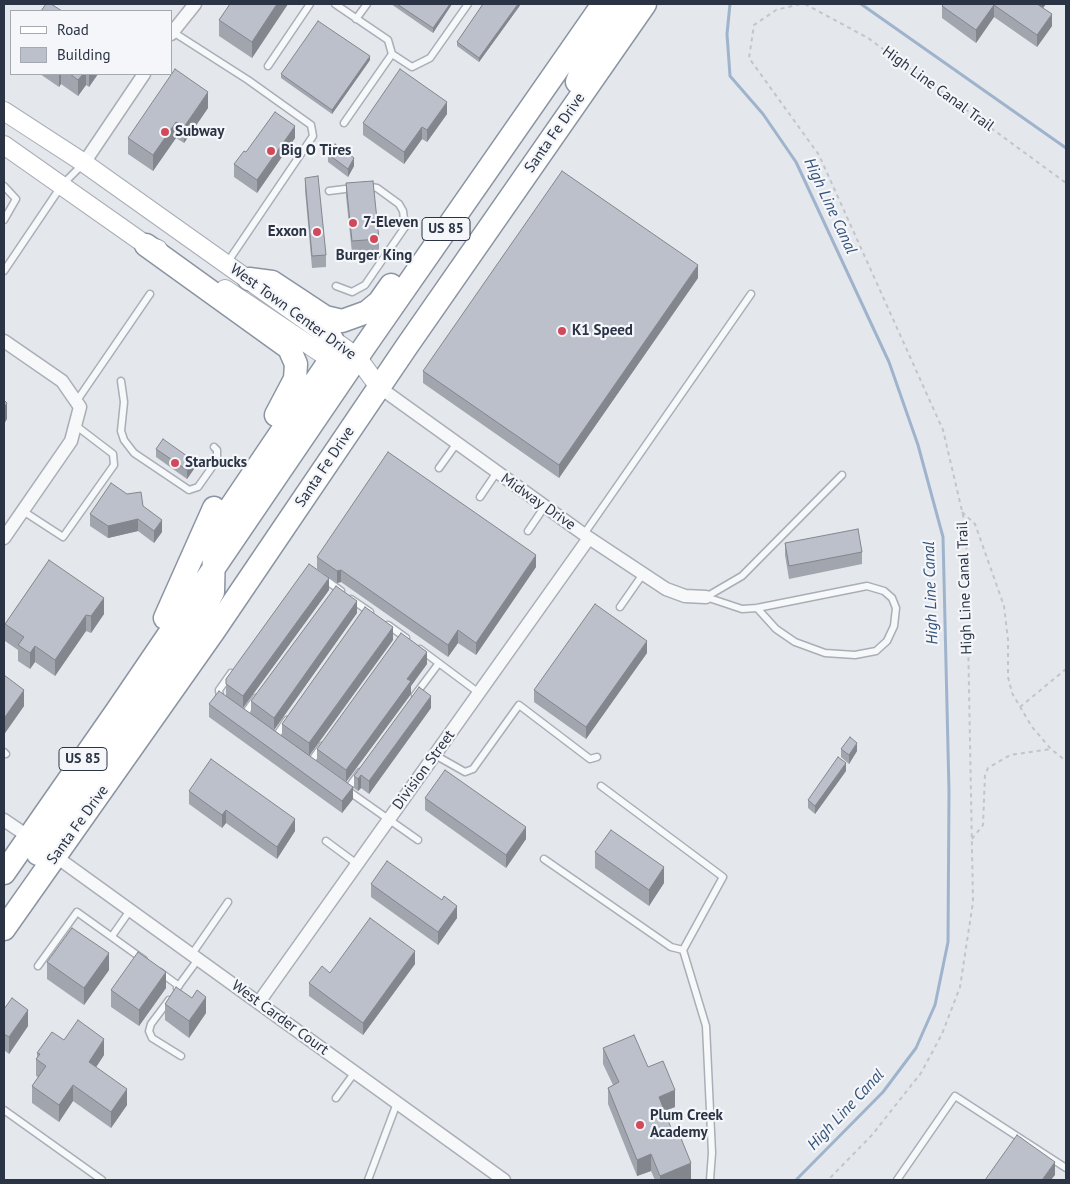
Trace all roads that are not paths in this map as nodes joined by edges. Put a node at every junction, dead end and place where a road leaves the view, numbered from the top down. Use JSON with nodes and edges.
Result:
{"nodes":[{"id":1,"x":195,"y":4,"type":"edge"},
{"id":2,"x":310,"y":4,"type":"edge"},
{"id":3,"x":335,"y":4,"type":"edge"},
{"id":4,"x":367,"y":4,"type":"edge"},
{"id":5,"x":468,"y":4,"type":"edge"},
{"id":6,"x":603,"y":4,"type":"edge"},
{"id":7,"x":621,"y":4,"type":"edge"},
{"id":8,"x":645,"y":4,"type":"edge"},
{"id":9,"x":356,"y":19,"type":"junction"},
{"id":10,"x":172,"y":33,"type":"edge"},
{"id":11,"x":392,"y":54,"type":"junction"},
{"id":12,"x":268,"y":66,"type":"dead end"},
{"id":13,"x":143,"y":75,"type":"edge"},
{"id":14,"x":536,"y":101,"type":"junction"},
{"id":15,"x":4,"y":111,"type":"edge"},
{"id":16,"x":344,"y":123,"type":"dead end"},
{"id":17,"x":560,"y":127,"type":"junction"},
{"id":18,"x":4,"y":145,"type":"edge"},
{"id":19,"x":84,"y":163,"type":"junction"},
{"id":20,"x":62,"y":185,"type":"junction"},
{"id":21,"x":4,"y":186,"type":"edge"},
{"id":22,"x":329,"y":191,"type":"dead end"},
{"id":23,"x":4,"y":220,"type":"edge"},
{"id":24,"x":146,"y":245,"type":"junction"},
{"id":25,"x":227,"y":263,"type":"junction"},
{"id":26,"x":4,"y":271,"type":"edge"},
{"id":27,"x":249,"y":279,"type":"junction"},
{"id":28,"x":336,"y":286,"type":"dead end"},
{"id":29,"x":150,"y":294,"type":"dead end"},
{"id":30,"x":751,"y":294,"type":"dead end"},
{"id":31,"x":4,"y":341,"type":"edge"},
{"id":32,"x":341,"y":357,"type":"junction"},
{"id":33,"x":122,"y":381,"type":"dead end"},
{"id":34,"x":379,"y":387,"type":"junction"},
{"id":35,"x":76,"y":402,"type":"junction"},
{"id":36,"x":75,"y":425,"type":"junction"},
{"id":37,"x":456,"y":443,"type":"junction"},
{"id":38,"x":214,"y":447,"type":"dead end"},
{"id":39,"x":439,"y":468,"type":"dead end"},
{"id":40,"x":497,"y":472,"type":"junction"},
{"id":41,"x":842,"y":474,"type":"dead end"},
{"id":42,"x":480,"y":497,"type":"dead end"},
{"id":43,"x":545,"y":506,"type":"junction"},
{"id":44,"x":23,"y":511,"type":"junction"},
{"id":45,"x":528,"y":531,"type":"dead end"},
{"id":46,"x":587,"y":536,"type":"junction"},
{"id":47,"x":4,"y":538,"type":"edge"},
{"id":48,"x":213,"y":566,"type":"junction"},
{"id":49,"x":313,"y":571,"type":"edge"},
{"id":50,"x":642,"y":574,"type":"junction"},
{"id":51,"x":337,"y":588,"type":"junction"},
{"id":52,"x":331,"y":596,"type":"edge"},
{"id":53,"x":706,"y":597,"type":"junction"},
{"id":54,"x":620,"y":607,"type":"dead end"},
{"id":55,"x":757,"y":608,"type":"junction"},
{"id":56,"x":366,"y":610,"type":"junction"},
{"id":57,"x":373,"y":615,"type":"edge"},
{"id":58,"x":360,"y":618,"type":"edge"},
{"id":59,"x":381,"y":620,"type":"edge"},
{"id":60,"x":402,"y":636,"type":"junction"},
{"id":61,"x":409,"y":641,"type":"edge"},
{"id":62,"x":162,"y":644,"type":"junction"},
{"id":63,"x":397,"y":644,"type":"edge"},
{"id":64,"x":416,"y":646,"type":"edge"},
{"id":65,"x":439,"y":663,"type":"junction"},
{"id":66,"x":238,"y":664,"type":"edge"},
{"id":67,"x":261,"y":691,"type":"edge"},
{"id":68,"x":479,"y":693,"type":"junction"},
{"id":69,"x":410,"y":702,"type":"edge"},
{"id":70,"x":229,"y":704,"type":"edge"},
{"id":71,"x":236,"y":710,"type":"edge"},
{"id":72,"x":292,"y":714,"type":"edge"},
{"id":73,"x":244,"y":715,"type":"junction"},
{"id":74,"x":252,"y":721,"type":"edge"},
{"id":75,"x":267,"y":732,"type":"edge"},
{"id":76,"x":275,"y":738,"type":"junction"},
{"id":77,"x":327,"y":739,"type":"edge"},
{"id":78,"x":282,"y":743,"type":"edge"},
{"id":79,"x":435,"y":755,"type":"junction"},
{"id":80,"x":597,"y":757,"type":"dead end"},
{"id":81,"x":303,"y":758,"type":"edge"},
{"id":82,"x":310,"y":763,"type":"junction"},
{"id":83,"x":364,"y":766,"type":"edge"},
{"id":84,"x":318,"y":768,"type":"edge"},
{"id":85,"x":340,"y":784,"type":"edge"},
{"id":86,"x":601,"y":786,"type":"dead end"},
{"id":87,"x":347,"y":790,"type":"junction"},
{"id":88,"x":4,"y":820,"type":"edge"},
{"id":89,"x":389,"y":820,"type":"junction"},
{"id":90,"x":29,"y":837,"type":"junction"},
{"id":91,"x":418,"y":840,"type":"dead end"},
{"id":92,"x":326,"y":841,"type":"dead end"},
{"id":93,"x":55,"y":856,"type":"junction"},
{"id":94,"x":544,"y":859,"type":"dead end"},
{"id":95,"x":358,"y":864,"type":"junction"},
{"id":96,"x":4,"y":873,"type":"edge"},
{"id":97,"x":228,"y":902,"type":"dead end"},
{"id":98,"x":4,"y":904,"type":"edge"},
{"id":99,"x":131,"y":910,"type":"junction"},
{"id":100,"x":4,"y":929,"type":"edge"},
{"id":101,"x":112,"y":936,"type":"junction"},
{"id":102,"x":683,"y":950,"type":"junction"},
{"id":103,"x":196,"y":956,"type":"junction"},
{"id":104,"x":149,"y":964,"type":"edge"},
{"id":105,"x":38,"y":966,"type":"dead end"},
{"id":106,"x":156,"y":970,"type":"edge"},
{"id":107,"x":179,"y":986,"type":"junction"},
{"id":108,"x":259,"y":1002,"type":"junction"},
{"id":109,"x":182,"y":1056,"type":"dead end"},
{"id":110,"x":355,"y":1072,"type":"junction"},
{"id":111,"x":336,"y":1098,"type":"dead end"},
{"id":112,"x":397,"y":1103,"type":"junction"},
{"id":113,"x":4,"y":1110,"type":"edge"},
{"id":114,"x":1066,"y":1168,"type":"edge"},
{"id":115,"x":102,"y":1180,"type":"edge"},
{"id":116,"x":368,"y":1180,"type":"edge"},
{"id":117,"x":504,"y":1180,"type":"edge"},
{"id":118,"x":710,"y":1180,"type":"edge"},
{"id":119,"x":897,"y":1180,"type":"edge"}],
"edges":[{"from":1,"to":10,"type":"street"},
{"from":2,"to":12,"type":"lane"},
{"from":3,"to":9,"type":"lane"},
{"from":4,"to":9,"type":"lane"},
{"from":5,"to":11,"type":"lane"},
{"from":6,"to":14,"type":"highway","number":"US 85"},
{"from":7,"to":17,"type":"highway"},
{"from":8,"to":17,"type":"highway","name":"Santa Fe Drive","number":"US 85"},
{"from":9,"to":11,"type":"lane"},
{"from":10,"to":25,"type":"lane"},
{"from":11,"to":16,"type":"lane"},
{"from":13,"to":19,"type":"street"},
{"from":14,"to":27,"type":"highway"},
{"from":14,"to":32,"type":"highway","number":"US 85"},
{"from":15,"to":19,"type":"street","name":"West Town Center Drive"},
{"from":17,"to":34,"type":"highway","name":"Santa Fe Drive","number":"US 85"},
{"from":18,"to":20,"type":"street","name":"West Town Center Drive"},
{"from":19,"to":20,"type":"lane"},
{"from":19,"to":25,"type":"street","name":"West Town Center Drive"},
{"from":20,"to":24,"type":"street","name":"West Town Center Drive"},
{"from":20,"to":26,"type":"lane"},
{"from":21,"to":23,"type":"lane"},
{"from":22,"to":28,"type":"lane"},
{"from":24,"to":32,"type":"street","name":"West Town Center Drive"},
{"from":24,"to":62,"type":"highway"},
{"from":25,"to":27,"type":"street","name":"West Town Center Drive"},
{"from":27,"to":32,"type":"street","name":"West Town Center Drive"},
{"from":29,"to":35,"type":"lane"},
{"from":30,"to":46,"type":"lane"},
{"from":31,"to":35,"type":"street"},
{"from":32,"to":34,"type":"street","name":"West Town Center Drive"},
{"from":32,"to":48,"type":"highway"},
{"from":33,"to":38,"type":"lane"},
{"from":34,"to":37,"type":"street","name":"Midway Drive"},
{"from":34,"to":93,"type":"highway","name":"Santa Fe Drive","number":"US 85"},
{"from":35,"to":36,"type":"street"},
{"from":36,"to":44,"type":"street"},
{"from":36,"to":44,"type":"lane"},
{"from":37,"to":39,"type":"lane"},
{"from":37,"to":40,"type":"street","name":"Midway Drive"},
{"from":40,"to":42,"type":"lane"},
{"from":40,"to":43,"type":"street","name":"Midway Drive"},
{"from":41,"to":53,"type":"lane"},
{"from":43,"to":45,"type":"lane"},
{"from":43,"to":46,"type":"street","name":"Midway Drive"},
{"from":44,"to":47,"type":"street"},
{"from":46,"to":50,"type":"street","name":"Midway Drive"},
{"from":46,"to":68,"type":"street","name":"Division Street"},
{"from":48,"to":62,"type":"highway","number":"US 85"},
{"from":48,"to":98,"type":"highway"},
{"from":49,"to":51,"type":"lane"},
{"from":50,"to":53,"type":"street","name":"Midway Drive"},
{"from":50,"to":54,"type":"lane"},
{"from":51,"to":52,"type":"lane"},
{"from":51,"to":56,"type":"lane"},
{"from":53,"to":55,"type":"lane"},
{"from":55,"to":55,"type":"lane"},
{"from":56,"to":57,"type":"lane"},
{"from":56,"to":58,"type":"lane"},
{"from":59,"to":60,"type":"lane"},
{"from":60,"to":61,"type":"lane"},
{"from":60,"to":63,"type":"lane"},
{"from":62,"to":90,"type":"highway","number":"US 85"},
{"from":64,"to":65,"type":"lane"},
{"from":65,"to":68,"type":"lane"},
{"from":65,"to":69,"type":"lane"},
{"from":66,"to":70,"type":"lane"},
{"from":67,"to":73,"type":"lane"},
{"from":68,"to":79,"type":"street","name":"Division Street"},
{"from":71,"to":73,"type":"lane"},
{"from":72,"to":76,"type":"lane"},
{"from":73,"to":74,"type":"lane"},
{"from":75,"to":76,"type":"lane"},
{"from":76,"to":78,"type":"lane"},
{"from":77,"to":82,"type":"lane"},
{"from":79,"to":80,"type":"lane"},
{"from":79,"to":89,"type":"street","name":"Division Street"},
{"from":81,"to":82,"type":"lane"},
{"from":82,"to":84,"type":"lane"},
{"from":83,"to":87,"type":"lane"},
{"from":85,"to":87,"type":"lane"},
{"from":86,"to":102,"type":"lane"},
{"from":87,"to":89,"type":"lane"},
{"from":88,"to":90,"type":"street"},
{"from":89,"to":91,"type":"lane"},
{"from":89,"to":95,"type":"street","name":"Division Street"},
{"from":90,"to":96,"type":"highway","number":"US 85"},
{"from":92,"to":95,"type":"lane"},
{"from":93,"to":99,"type":"street","name":"West Carder Court"},
{"from":93,"to":100,"type":"highway","name":"Santa Fe Drive","number":"US 85"},
{"from":94,"to":102,"type":"lane"},
{"from":95,"to":108,"type":"street","name":"Division Street"},
{"from":97,"to":103,"type":"lane"},
{"from":99,"to":101,"type":"lane"},
{"from":99,"to":103,"type":"street","name":"West Carder Court"},
{"from":101,"to":104,"type":"lane"},
{"from":101,"to":105,"type":"lane"},
{"from":102,"to":118,"type":"lane"},
{"from":103,"to":107,"type":"lane"},
{"from":103,"to":108,"type":"street","name":"West Carder Court"},
{"from":106,"to":107,"type":"lane"},
{"from":107,"to":109,"type":"lane"},
{"from":108,"to":110,"type":"street","name":"West Carder Court"},
{"from":110,"to":111,"type":"lane"},
{"from":110,"to":112,"type":"street","name":"West Carder Court"},
{"from":112,"to":116,"type":"lane"},
{"from":112,"to":117,"type":"street","name":"West Carder Court"},
{"from":113,"to":115,"type":"lane"},
{"from":114,"to":119,"type":"lane"}]}
